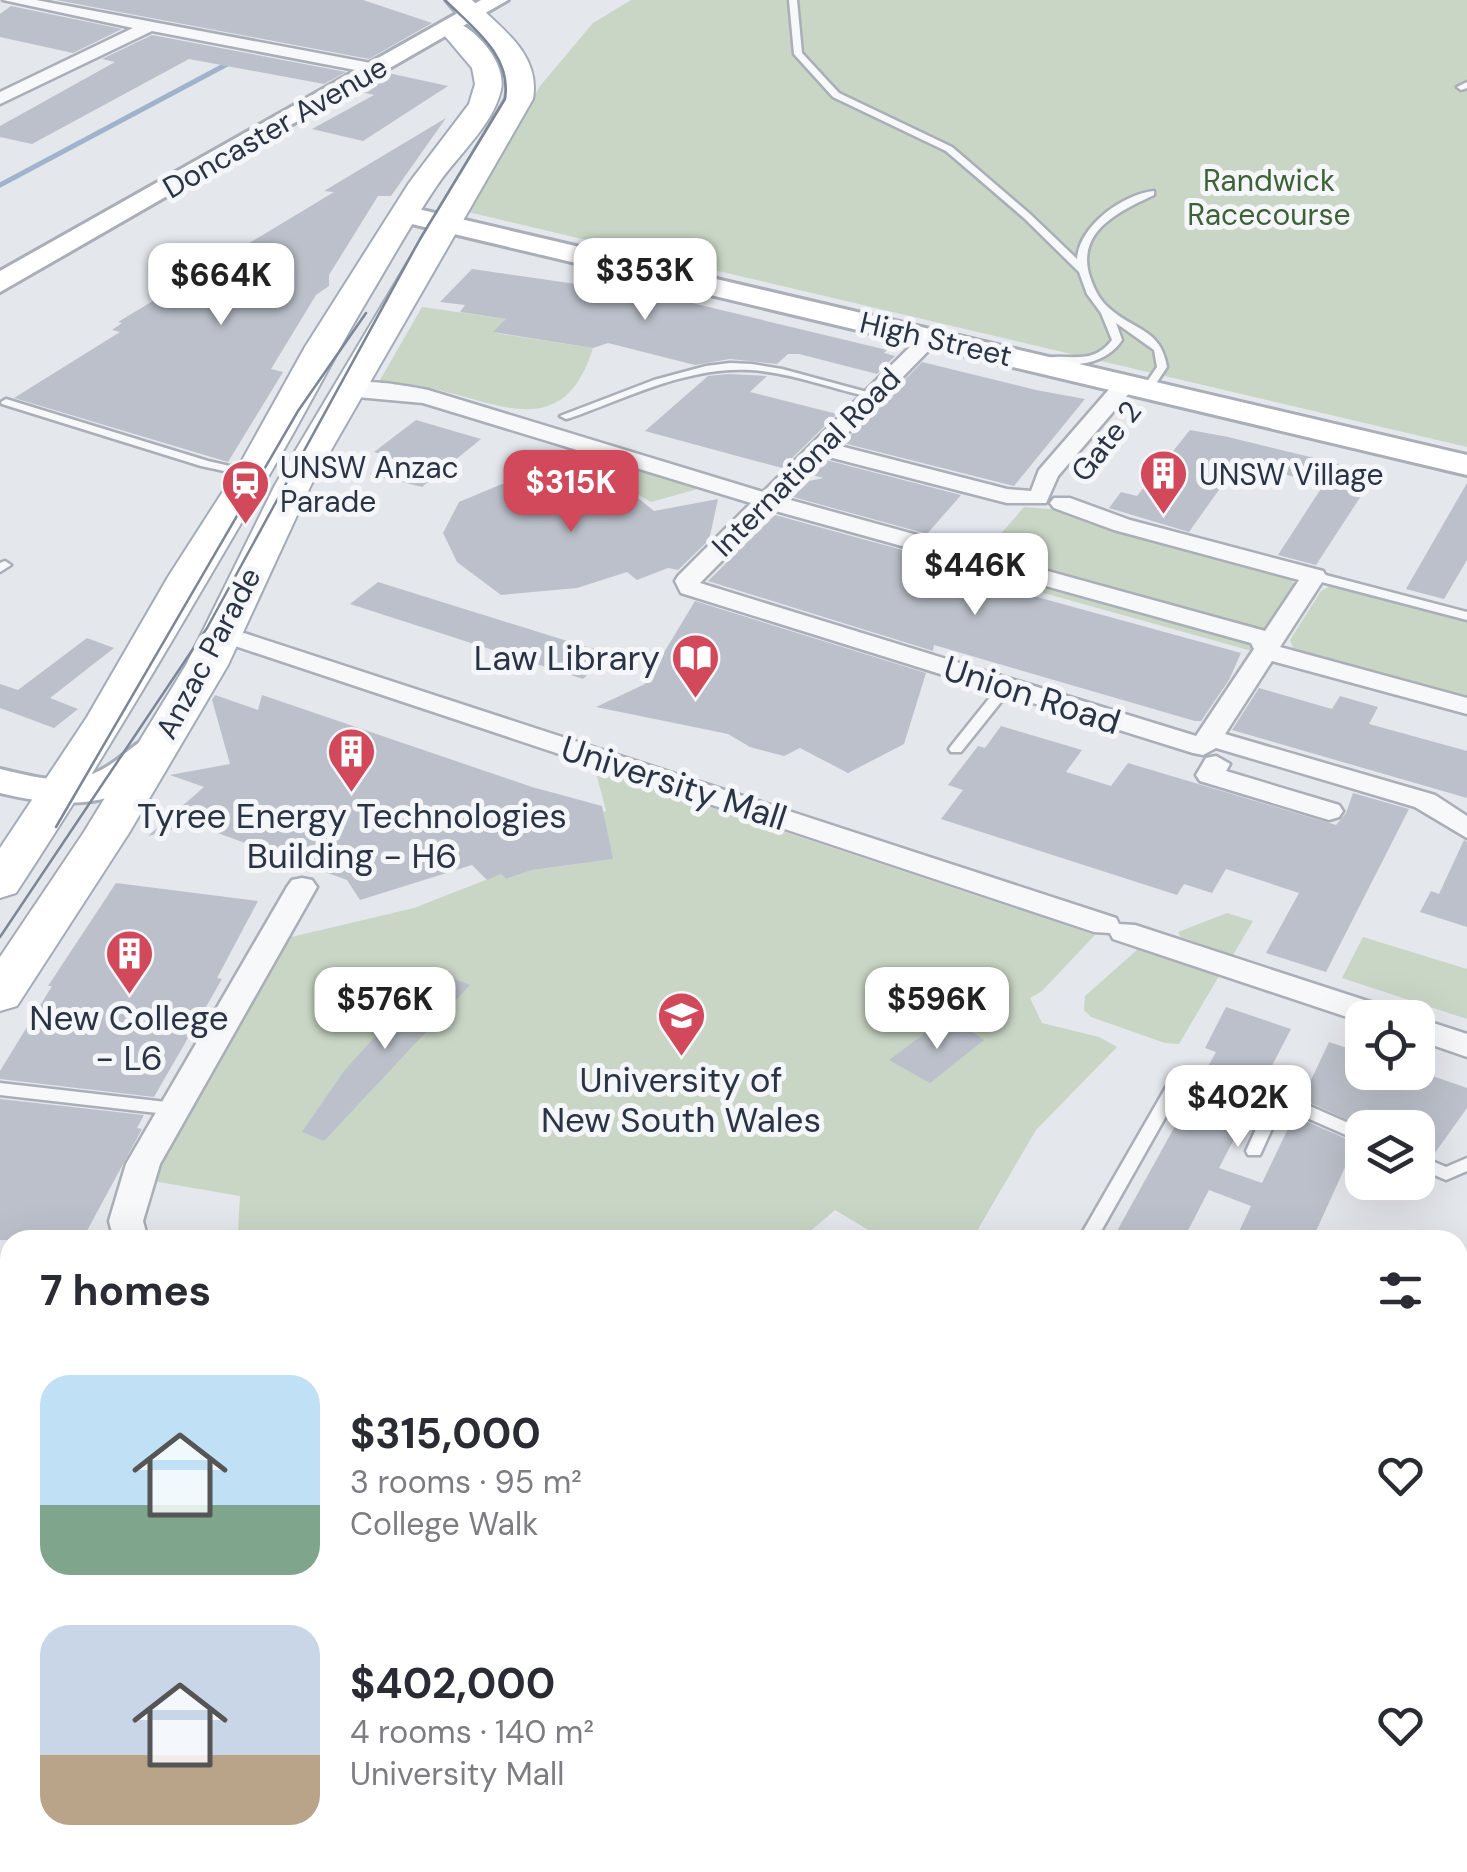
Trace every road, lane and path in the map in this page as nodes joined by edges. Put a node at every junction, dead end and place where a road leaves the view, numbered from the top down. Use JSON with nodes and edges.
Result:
{"nodes":[{"id":1,"x":11,"y":0,"type":"edge"},
{"id":2,"x":794,"y":0,"type":"edge"},
{"id":3,"x":40,"y":2,"type":"edge"},
{"id":4,"x":461,"y":10,"type":"edge"},
{"id":5,"x":148,"y":27,"type":"junction"},
{"id":6,"x":376,"y":69,"type":"junction"},
{"id":7,"x":0,"y":99,"type":"edge"},
{"id":8,"x":1151,"y":193,"type":"dead end"},
{"id":9,"x":405,"y":214,"type":"junction"},
{"id":10,"x":445,"y":221,"type":"junction"},
{"id":11,"x":1082,"y":270,"type":"junction"},
{"id":12,"x":2,"y":280,"type":"edge"},
{"id":13,"x":1106,"y":311,"type":"junction"},
{"id":14,"x":930,"y":338,"type":"junction"},
{"id":15,"x":1015,"y":358,"type":"junction"},
{"id":16,"x":1137,"y":387,"type":"junction"},
{"id":17,"x":346,"y":389,"type":"junction"},
{"id":18,"x":872,"y":396,"type":"junction"},
{"id":19,"x":6,"y":402,"type":"dead end"},
{"id":20,"x":566,"y":416,"type":"dead end"},
{"id":21,"x":820,"y":448,"type":"junction"},
{"id":22,"x":1467,"y":465,"type":"edge"},
{"id":23,"x":252,"y":474,"type":"junction"},
{"id":24,"x":1052,"y":497,"type":"junction"},
{"id":25,"x":768,"y":500,"type":"junction"},
{"id":26,"x":1314,"y":576,"type":"junction"},
{"id":27,"x":690,"y":588,"type":"joint"},
{"id":28,"x":1467,"y":616,"type":"edge"},
{"id":29,"x":244,"y":641,"type":"dead end"},
{"id":30,"x":1268,"y":652,"type":"junction"},
{"id":31,"x":1004,"y":689,"type":"junction"},
{"id":32,"x":1467,"y":706,"type":"edge"},
{"id":33,"x":162,"y":741,"type":"junction"},
{"id":34,"x":956,"y":749,"type":"dead end"},
{"id":35,"x":1215,"y":750,"type":"junction"},
{"id":36,"x":86,"y":751,"type":"junction"},
{"id":37,"x":0,"y":759,"type":"edge"},
{"id":38,"x":0,"y":781,"type":"edge"},
{"id":39,"x":60,"y":793,"type":"junction"},
{"id":40,"x":1329,"y":811,"type":"dead end"},
{"id":41,"x":1467,"y":829,"type":"edge"},
{"id":42,"x":0,"y":883,"type":"edge"},
{"id":43,"x":302,"y":887,"type":"dead end"},
{"id":44,"x":0,"y":994,"type":"edge"},
{"id":45,"x":1345,"y":1005,"type":"edge"},
{"id":46,"x":1435,"y":1035,"type":"edge"},
{"id":47,"x":1467,"y":1046,"type":"edge"},
{"id":48,"x":1175,"y":1086,"type":"dead end"},
{"id":49,"x":0,"y":1089,"type":"edge"},
{"id":50,"x":175,"y":1108,"type":"junction"},
{"id":51,"x":1345,"y":1128,"type":"edge"},
{"id":52,"x":1254,"y":1151,"type":"dead end"},
{"id":53,"x":1467,"y":1164,"type":"edge"},
{"id":54,"x":1435,"y":1169,"type":"edge"},
{"id":55,"x":128,"y":1230,"type":"edge"},
{"id":56,"x":1093,"y":1230,"type":"edge"}],
"edges":[{"from":1,"to":3,"type":"street"},
{"from":2,"to":11,"type":"lane"},
{"from":3,"to":5,"type":"street"},
{"from":4,"to":6,"type":"street","name":"Doncaster Avenue"},
{"from":4,"to":9,"type":"main road","name":"Anzac Parade"},
{"from":4,"to":10,"type":"main road","name":"Anzac Parade"},
{"from":5,"to":6,"type":"street"},
{"from":5,"to":7,"type":"street"},
{"from":6,"to":12,"type":"street","name":"Doncaster Avenue"},
{"from":8,"to":11,"type":"lane"},
{"from":9,"to":10,"type":"street","name":"High Street"},
{"from":9,"to":23,"type":"main road","name":"Anzac Parade"},
{"from":10,"to":14,"type":"street","name":"High Street"},
{"from":10,"to":17,"type":"main road","name":"Anzac Parade"},
{"from":11,"to":13,"type":"lane"},
{"from":13,"to":15,"type":"lane"},
{"from":13,"to":16,"type":"lane"},
{"from":14,"to":15,"type":"street","name":"High Street"},
{"from":14,"to":18,"type":"street","name":"International Road"},
{"from":15,"to":16,"type":"street","name":"High Street"},
{"from":16,"to":22,"type":"street","name":"High Street"},
{"from":16,"to":24,"type":"street","name":"Gate 2"},
{"from":17,"to":25,"type":"street"},
{"from":17,"to":33,"type":"main road","name":"Anzac Parade"},
{"from":18,"to":20,"type":"lane"},
{"from":18,"to":21,"type":"street","name":"International Road"},
{"from":19,"to":23,"type":"lane"},
{"from":21,"to":24,"type":"street"},
{"from":21,"to":25,"type":"street","name":"International Road"},
{"from":23,"to":36,"type":"main road","name":"Anzac Parade"},
{"from":24,"to":26,"type":"street"},
{"from":25,"to":27,"type":"street","name":"International Road"},
{"from":25,"to":30,"type":"street"},
{"from":26,"to":28,"type":"lane"},
{"from":26,"to":30,"type":"street"},
{"from":27,"to":31,"type":"street","name":"Union Road"},
{"from":29,"to":45,"type":"street","name":"University Mall"},
{"from":30,"to":32,"type":"street"},
{"from":30,"to":35,"type":"street"},
{"from":31,"to":34,"type":"lane"},
{"from":31,"to":35,"type":"street","name":"Union Road"},
{"from":33,"to":39,"type":"street"},
{"from":33,"to":44,"type":"main road","name":"Anzac Parade"},
{"from":35,"to":40,"type":"street"},
{"from":35,"to":41,"type":"street","name":"Union Road"},
{"from":36,"to":37,"type":"street"},
{"from":36,"to":39,"type":"main road","name":"Anzac Parade"},
{"from":38,"to":39,"type":"street"},
{"from":39,"to":42,"type":"main road","name":"Anzac Parade"},
{"from":43,"to":50,"type":"street"},
{"from":46,"to":47,"type":"street"},
{"from":48,"to":56,"type":"lane"},
{"from":49,"to":50,"type":"lane"},
{"from":50,"to":55,"type":"street"},
{"from":51,"to":52,"type":"lane"},
{"from":53,"to":54,"type":"lane"}]}
